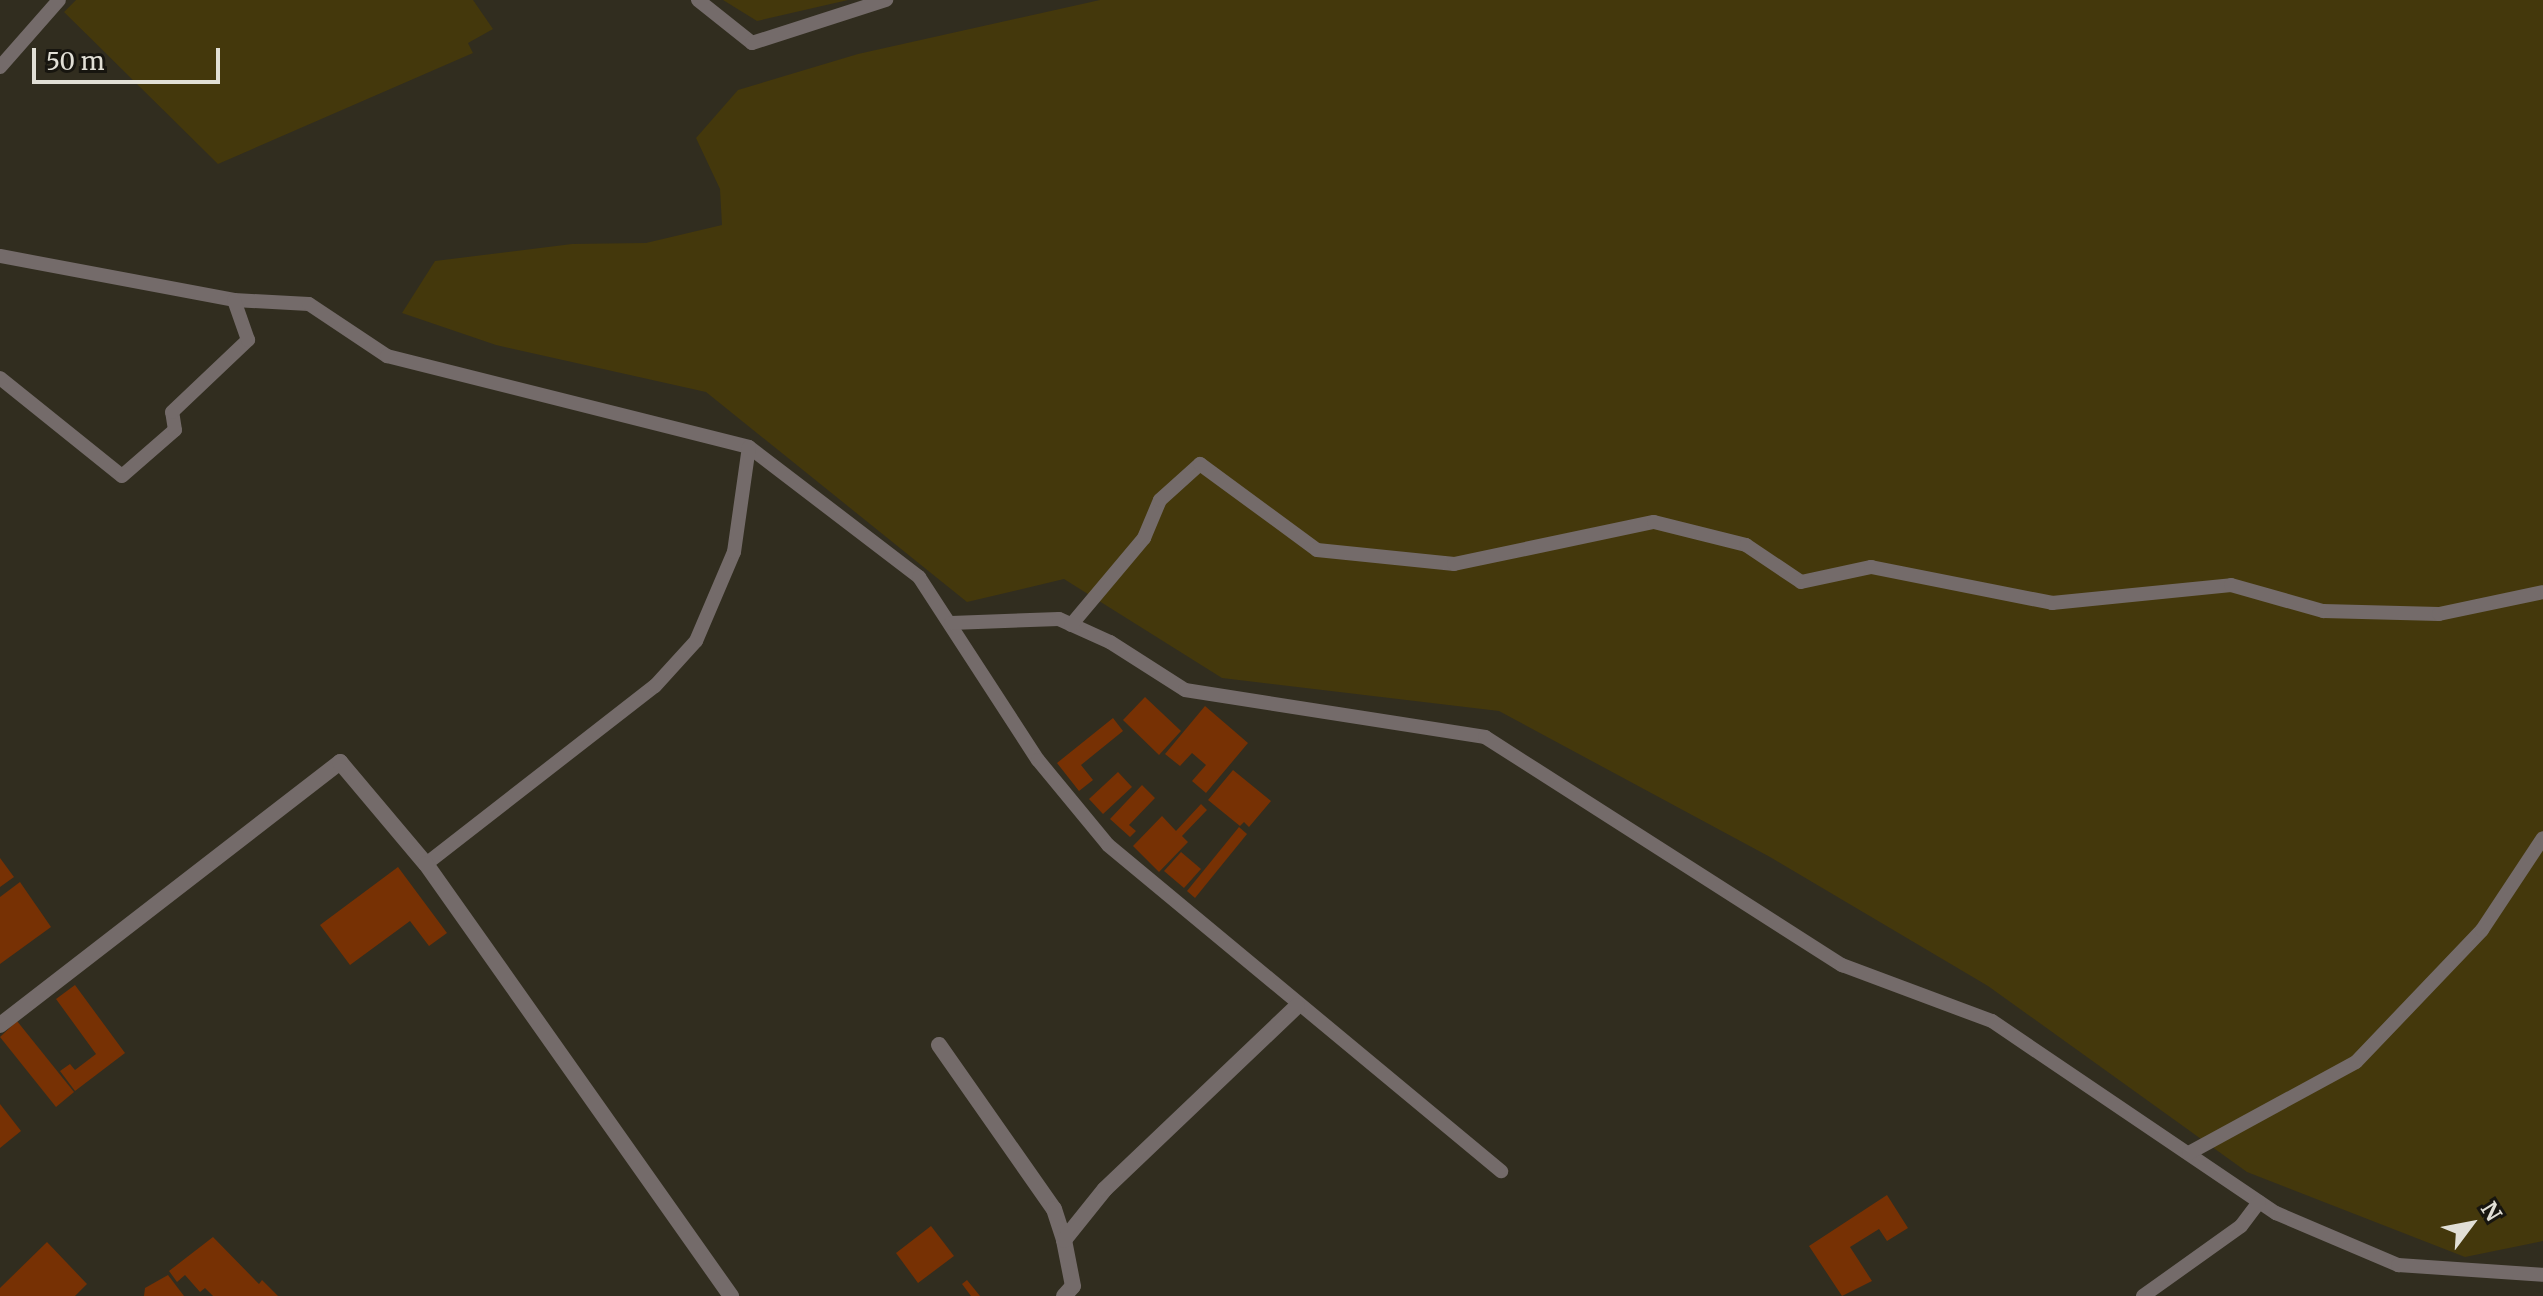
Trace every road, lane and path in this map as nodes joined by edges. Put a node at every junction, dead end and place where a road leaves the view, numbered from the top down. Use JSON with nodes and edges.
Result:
{"nodes":[{"id":1,"x":59,"y":0,"type":"edge"},
{"id":2,"x":698,"y":0,"type":"edge"},
{"id":3,"x":886,"y":0,"type":"edge"},
{"id":4,"x":0,"y":67,"type":"edge"},
{"id":5,"x":0,"y":256,"type":"edge"},
{"id":6,"x":234,"y":300,"type":"junction"},
{"id":7,"x":0,"y":378,"type":"edge"},
{"id":8,"x":749,"y":447,"type":"junction"},
{"id":9,"x":2543,"y":592,"type":"edge"},
{"id":10,"x":951,"y":623,"type":"junction"},
{"id":11,"x":1071,"y":625,"type":"junction"},
{"id":12,"x":2543,"y":838,"type":"edge"},
{"id":13,"x":426,"y":864,"type":"junction"},
{"id":14,"x":1297,"y":1006,"type":"junction"},
{"id":15,"x":0,"y":1025,"type":"edge"},
{"id":16,"x":939,"y":1045,"type":"dead end"},
{"id":17,"x":2189,"y":1153,"type":"junction"},
{"id":18,"x":1501,"y":1171,"type":"dead end"},
{"id":19,"x":2259,"y":1202,"type":"junction"},
{"id":20,"x":1064,"y":1240,"type":"junction"},
{"id":21,"x":2543,"y":1275,"type":"edge"},
{"id":22,"x":1074,"y":1293,"type":"edge"},
{"id":23,"x":731,"y":1296,"type":"edge"},
{"id":24,"x":2143,"y":1296,"type":"edge"}],
"edges":[{"from":1,"to":4,"type":"lane"},
{"from":2,"to":3,"type":"lane"},
{"from":5,"to":6,"type":"lane"},
{"from":6,"to":7,"type":"lane"},
{"from":6,"to":8,"type":"lane"},
{"from":8,"to":10,"type":"lane"},
{"from":8,"to":13,"type":"lane"},
{"from":9,"to":11,"type":"lane"},
{"from":10,"to":11,"type":"lane"},
{"from":10,"to":14,"type":"lane"},
{"from":11,"to":17,"type":"lane"},
{"from":12,"to":17,"type":"lane"},
{"from":13,"to":15,"type":"street"},
{"from":13,"to":23,"type":"street"},
{"from":14,"to":18,"type":"lane"},
{"from":14,"to":20,"type":"street"},
{"from":16,"to":20,"type":"street"},
{"from":17,"to":19,"type":"lane"},
{"from":19,"to":21,"type":"lane"},
{"from":19,"to":24,"type":"lane"},
{"from":20,"to":22,"type":"street"}]}
